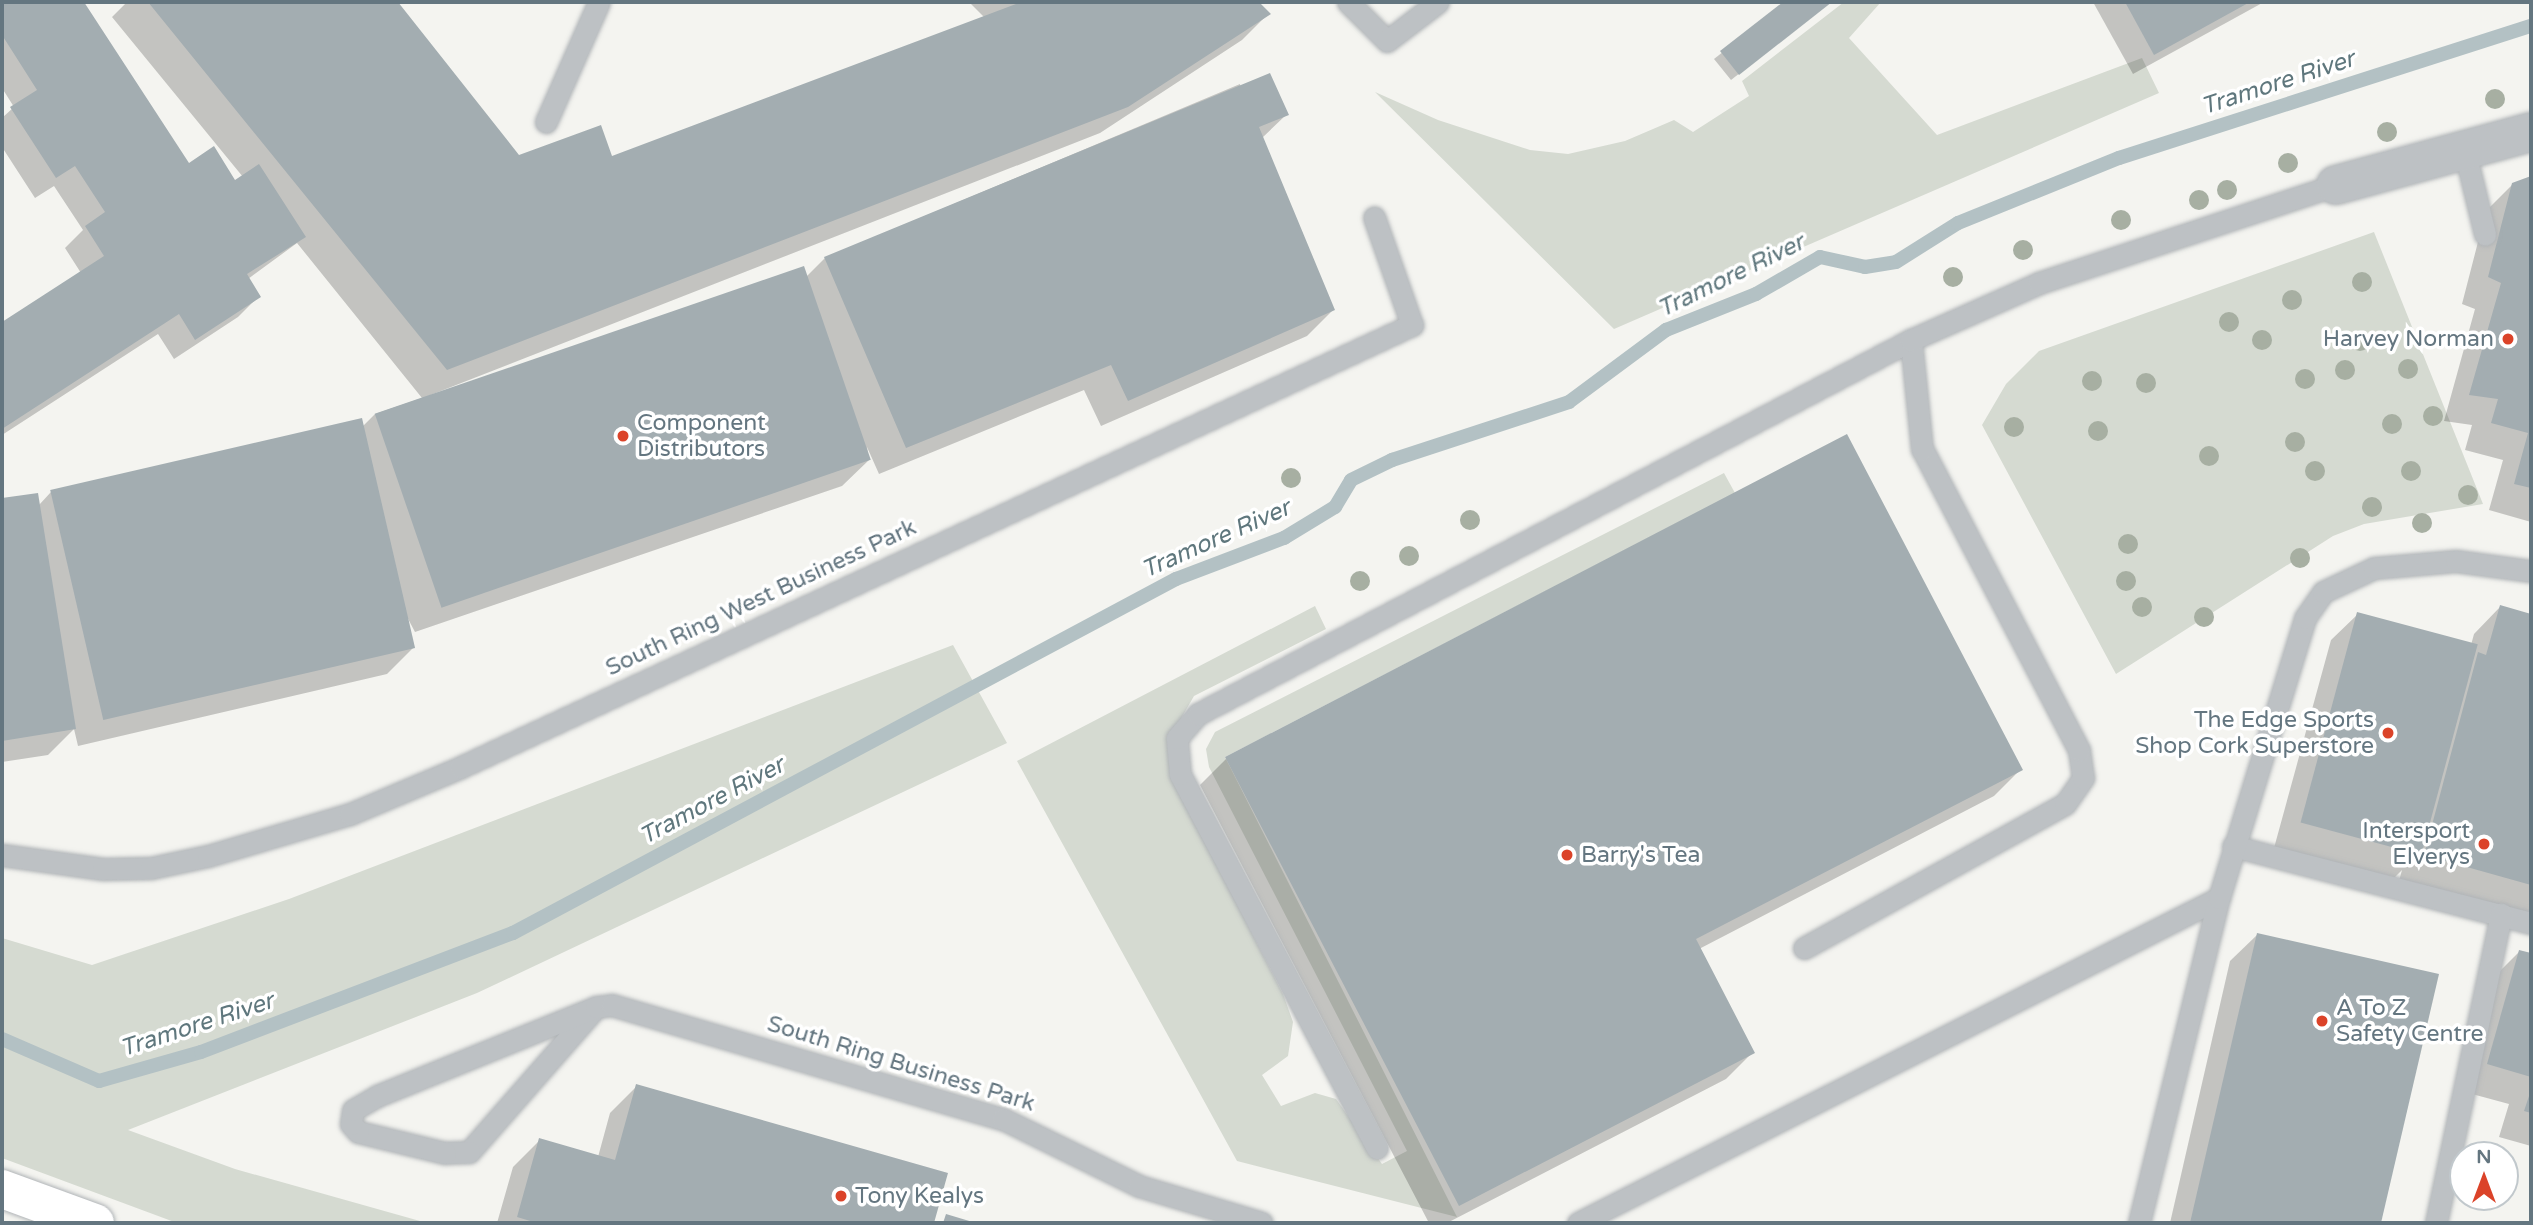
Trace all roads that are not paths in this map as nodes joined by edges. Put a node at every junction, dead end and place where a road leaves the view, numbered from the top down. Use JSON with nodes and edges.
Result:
{"nodes":[{"id":1,"x":599,"y":2,"type":"edge"},
{"id":2,"x":1348,"y":2,"type":"edge"},
{"id":3,"x":1438,"y":2,"type":"edge"},
{"id":4,"x":546,"y":122,"type":"dead end"},
{"id":5,"x":2531,"y":132,"type":"edge"},
{"id":6,"x":2464,"y":148,"type":"junction"},
{"id":7,"x":2336,"y":185,"type":"joint"},
{"id":8,"x":1374,"y":217,"type":"dead end"},
{"id":9,"x":2484,"y":234,"type":"dead end"},
{"id":10,"x":1911,"y":340,"type":"junction"},
{"id":11,"x":2531,"y":571,"type":"edge"},
{"id":12,"x":2233,"y":846,"type":"junction"},
{"id":13,"x":2,"y":855,"type":"edge"},
{"id":14,"x":2218,"y":898,"type":"junction"},
{"id":15,"x":2501,"y":914,"type":"junction"},
{"id":16,"x":2531,"y":923,"type":"edge"},
{"id":17,"x":1804,"y":947,"type":"dead end"},
{"id":18,"x":596,"y":1007,"type":"junction"},
{"id":19,"x":1377,"y":1148,"type":"dead end"},
{"id":20,"x":2,"y":1189,"type":"edge"},
{"id":21,"x":95,"y":1223,"type":"edge"},
{"id":22,"x":1262,"y":1223,"type":"edge"},
{"id":23,"x":1578,"y":1223,"type":"edge"},
{"id":24,"x":2138,"y":1223,"type":"edge"},
{"id":25,"x":2436,"y":1223,"type":"edge"}],
"edges":[{"from":1,"to":4,"type":"lane"},
{"from":2,"to":3,"type":"lane"},
{"from":5,"to":6,"type":"street"},
{"from":6,"to":7,"type":"street"},
{"from":6,"to":9,"type":"lane"},
{"from":7,"to":10,"type":"lane"},
{"from":8,"to":13,"type":"lane","name":"South Ring West Business Park"},
{"from":10,"to":17,"type":"lane"},
{"from":10,"to":19,"type":"lane"},
{"from":11,"to":12,"type":"lane"},
{"from":12,"to":14,"type":"lane"},
{"from":12,"to":15,"type":"lane"},
{"from":14,"to":23,"type":"lane"},
{"from":14,"to":24,"type":"lane"},
{"from":15,"to":16,"type":"lane"},
{"from":15,"to":25,"type":"lane"},
{"from":18,"to":18,"type":"lane","name":"South Ring Business Park"},
{"from":18,"to":22,"type":"lane","name":"South Ring Business Park"},
{"from":20,"to":21,"type":"highway"}]}
